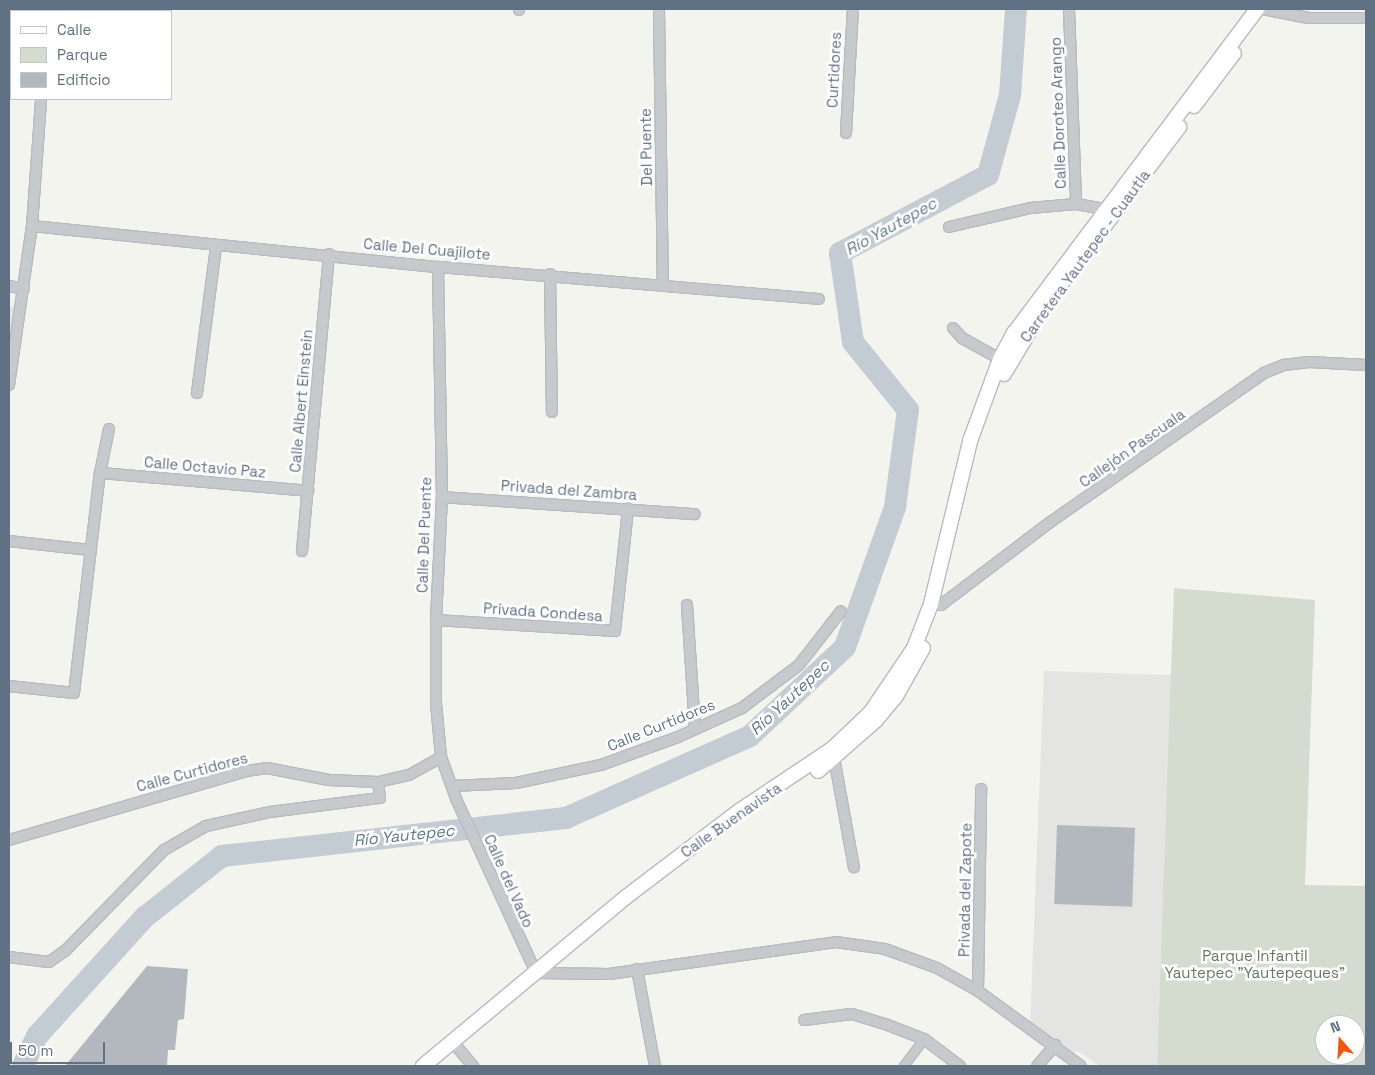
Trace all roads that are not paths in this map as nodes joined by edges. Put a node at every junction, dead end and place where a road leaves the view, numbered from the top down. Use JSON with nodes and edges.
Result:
{"nodes":[{"id":1,"x":659,"y":9,"type":"edge"},
{"id":2,"x":853,"y":9,"type":"edge"},
{"id":3,"x":1069,"y":9,"type":"edge"},
{"id":4,"x":1263,"y":9,"type":"edge"},
{"id":5,"x":1366,"y":18,"type":"edge"},
{"id":6,"x":41,"y":100,"type":"edge"},
{"id":7,"x":846,"y":133,"type":"dead end"},
{"id":8,"x":1076,"y":204,"type":"junction"},
{"id":9,"x":1111,"y":210,"type":"junction"},
{"id":10,"x":32,"y":226,"type":"junction"},
{"id":11,"x":948,"y":227,"type":"dead end"},
{"id":12,"x":216,"y":246,"type":"junction"},
{"id":13,"x":329,"y":254,"type":"junction"},
{"id":14,"x":438,"y":266,"type":"junction"},
{"id":15,"x":550,"y":274,"type":"junction"},
{"id":16,"x":663,"y":285,"type":"junction"},
{"id":17,"x":9,"y":286,"type":"edge"},
{"id":18,"x":24,"y":289,"type":"junction"},
{"id":19,"x":819,"y":299,"type":"dead end"},
{"id":20,"x":953,"y":328,"type":"dead end"},
{"id":21,"x":1000,"y":359,"type":"junction"},
{"id":22,"x":1366,"y":365,"type":"edge"},
{"id":23,"x":9,"y":385,"type":"edge"},
{"id":24,"x":197,"y":393,"type":"dead end"},
{"id":25,"x":552,"y":412,"type":"dead end"},
{"id":26,"x":109,"y":429,"type":"dead end"},
{"id":27,"x":100,"y":473,"type":"junction"},
{"id":28,"x":308,"y":491,"type":"junction"},
{"id":29,"x":442,"y":497,"type":"junction"},
{"id":30,"x":628,"y":509,"type":"junction"},
{"id":31,"x":694,"y":514,"type":"dead end"},
{"id":32,"x":9,"y":541,"type":"edge"},
{"id":33,"x":90,"y":550,"type":"junction"},
{"id":34,"x":302,"y":551,"type":"dead end"},
{"id":35,"x":936,"y":604,"type":"junction"},
{"id":36,"x":687,"y":605,"type":"dead end"},
{"id":37,"x":841,"y":611,"type":"dead end"},
{"id":38,"x":436,"y":620,"type":"junction"},
{"id":39,"x":9,"y":686,"type":"edge"},
{"id":40,"x":874,"y":716,"type":"joint"},
{"id":41,"x":695,"y":729,"type":"junction"},
{"id":42,"x":834,"y":754,"type":"junction"},
{"id":43,"x":441,"y":757,"type":"junction"},
{"id":44,"x":378,"y":782,"type":"junction"},
{"id":45,"x":452,"y":786,"type":"junction"},
{"id":46,"x":981,"y":789,"type":"dead end"},
{"id":47,"x":457,"y":801,"type":"joint"},
{"id":48,"x":9,"y":840,"type":"edge"},
{"id":49,"x":854,"y":866,"type":"dead end"},
{"id":50,"x":9,"y":957,"type":"edge"},
{"id":51,"x":637,"y":970,"type":"junction"},
{"id":52,"x":536,"y":973,"type":"junction"},
{"id":53,"x":978,"y":991,"type":"junction"},
{"id":54,"x":804,"y":1020,"type":"dead end"},
{"id":55,"x":452,"y":1040,"type":"junction"},
{"id":56,"x":924,"y":1040,"type":"junction"},
{"id":57,"x":1055,"y":1045,"type":"junction"},
{"id":58,"x":423,"y":1066,"type":"edge"},
{"id":59,"x":473,"y":1066,"type":"edge"},
{"id":60,"x":655,"y":1066,"type":"edge"},
{"id":61,"x":904,"y":1066,"type":"edge"},
{"id":62,"x":960,"y":1066,"type":"edge"},
{"id":63,"x":1037,"y":1066,"type":"edge"},
{"id":64,"x":1081,"y":1066,"type":"edge"}],
"edges":[{"from":1,"to":16,"type":"street","name":"Del Puente"},
{"from":2,"to":7,"type":"street","name":"Curtidores"},
{"from":3,"to":8,"type":"street","name":"Calle Doroteo Arango"},
{"from":4,"to":5,"type":"street"},
{"from":4,"to":9,"type":"main road","name":"Carretera Yautepec - Cuautla"},
{"from":6,"to":10,"type":"street"},
{"from":8,"to":9,"type":"street","name":"Calle Doroteo Arango"},
{"from":8,"to":11,"type":"street"},
{"from":9,"to":21,"type":"main road","name":"Carretera Yautepec - Cuautla"},
{"from":9,"to":35,"type":"main road","name":"Carretera Yautepec - Cuautla"},
{"from":10,"to":12,"type":"street","name":"Calle Del Cuajilote"},
{"from":10,"to":18,"type":"street"},
{"from":12,"to":13,"type":"street","name":"Calle Del Cuajilote"},
{"from":12,"to":24,"type":"street"},
{"from":13,"to":14,"type":"street","name":"Calle Del Cuajilote"},
{"from":13,"to":28,"type":"street","name":"Calle Albert Einstein"},
{"from":14,"to":15,"type":"street","name":"Calle Del Cuajilote"},
{"from":14,"to":29,"type":"street","name":"Calle Del Puente"},
{"from":15,"to":16,"type":"street","name":"Calle Del Cuajilote"},
{"from":15,"to":25,"type":"street"},
{"from":16,"to":19,"type":"street","name":"Calle Del Cuajilote"},
{"from":17,"to":18,"type":"street"},
{"from":18,"to":23,"type":"street"},
{"from":20,"to":21,"type":"street"},
{"from":21,"to":35,"type":"main road","name":"Carretera Yautepec - Cuautla"},
{"from":22,"to":35,"type":"street","name":"Callejón Pascuala"},
{"from":26,"to":27,"type":"street"},
{"from":27,"to":28,"type":"street","name":"Calle Octavio Paz"},
{"from":27,"to":33,"type":"street"},
{"from":28,"to":34,"type":"street","name":"Calle Albert Einstein"},
{"from":29,"to":30,"type":"street","name":"Privada del Zambra"},
{"from":29,"to":38,"type":"street","name":"Calle Del Puente"},
{"from":30,"to":31,"type":"street","name":"Privada del Zambra"},
{"from":30,"to":38,"type":"street","name":"Privada Condesa"},
{"from":32,"to":33,"type":"street"},
{"from":33,"to":39,"type":"street"},
{"from":35,"to":40,"type":"main road","name":"Carretera Yautepec - Cuautla"},
{"from":36,"to":41,"type":"street"},
{"from":37,"to":41,"type":"street","name":"Calle Curtidores"},
{"from":38,"to":43,"type":"street","name":"Calle Del Puente"},
{"from":40,"to":42,"type":"main road","name":"Calle Buenavista"},
{"from":41,"to":45,"type":"street","name":"Calle Curtidores"},
{"from":42,"to":49,"type":"street"},
{"from":42,"to":52,"type":"main road","name":"Calle Buenavista"},
{"from":43,"to":44,"type":"street","name":"Calle Curtidores"},
{"from":43,"to":45,"type":"street","name":"Calle Del Puente"},
{"from":44,"to":48,"type":"street","name":"Calle Curtidores"},
{"from":44,"to":50,"type":"street"},
{"from":45,"to":47,"type":"street","name":"Calle Del Puente"},
{"from":46,"to":53,"type":"street","name":"Privada del Zapote"},
{"from":47,"to":52,"type":"street","name":"Calle del Vado"},
{"from":51,"to":52,"type":"street"},
{"from":51,"to":53,"type":"street"},
{"from":51,"to":60,"type":"street"},
{"from":52,"to":55,"type":"main road","name":"Calle Buenavista"},
{"from":53,"to":57,"type":"street"},
{"from":54,"to":56,"type":"street"},
{"from":55,"to":58,"type":"main road","name":"Calle Buenavista"},
{"from":55,"to":59,"type":"street"},
{"from":56,"to":61,"type":"street"},
{"from":56,"to":62,"type":"street"},
{"from":57,"to":63,"type":"street"},
{"from":57,"to":64,"type":"street"}]}
